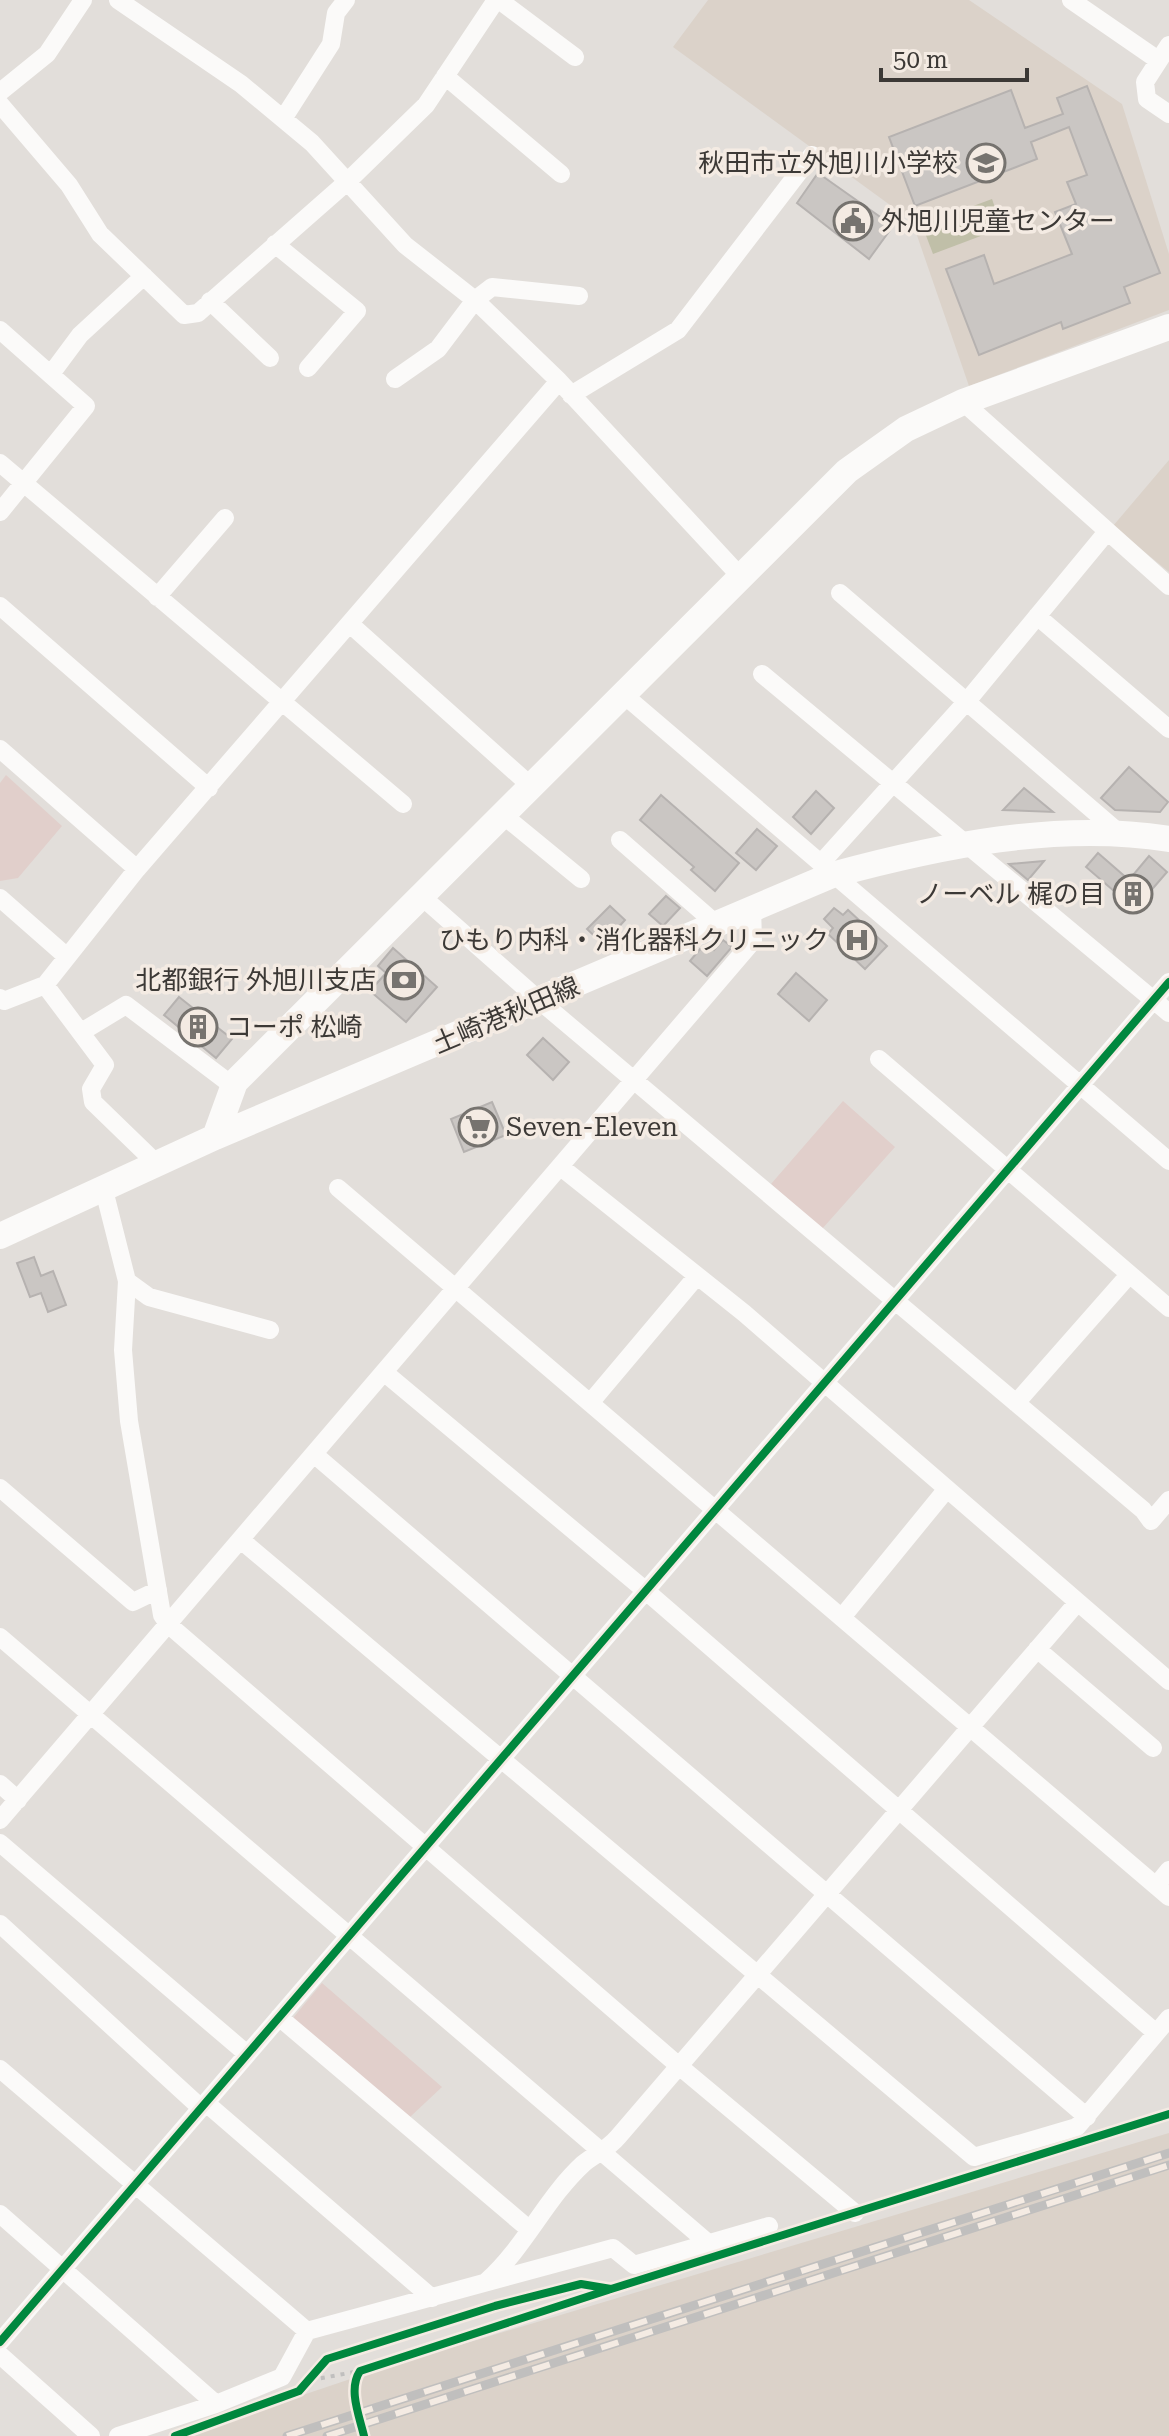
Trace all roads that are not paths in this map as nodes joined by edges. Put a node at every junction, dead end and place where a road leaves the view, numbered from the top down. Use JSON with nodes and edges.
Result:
{"nodes":[{"id":1,"x":83,"y":0,"type":"edge"},
{"id":2,"x":118,"y":0,"type":"edge"},
{"id":3,"x":346,"y":0,"type":"edge"},
{"id":4,"x":497,"y":0,"type":"edge"},
{"id":5,"x":1071,"y":0,"type":"edge"},
{"id":6,"x":1164,"y":53,"type":"edge"},
{"id":7,"x":575,"y":57,"type":"dead end"},
{"id":8,"x":445,"y":76,"type":"junction"},
{"id":9,"x":0,"y":92,"type":"edge"},
{"id":10,"x":0,"y":104,"type":"edge"},
{"id":11,"x":1169,"y":114,"type":"edge"},
{"id":12,"x":283,"y":119,"type":"junction"},
{"id":13,"x":812,"y":155,"type":"dead end"},
{"id":14,"x":561,"y":174,"type":"dead end"},
{"id":15,"x":348,"y":181,"type":"junction"},
{"id":16,"x":275,"y":244,"type":"junction"},
{"id":17,"x":144,"y":276,"type":"junction"},
{"id":18,"x":579,"y":296,"type":"dead end"},
{"id":19,"x":475,"y":300,"type":"junction"},
{"id":20,"x":210,"y":301,"type":"junction"},
{"id":21,"x":1169,"y":327,"type":"edge"},
{"id":22,"x":0,"y":330,"type":"edge"},
{"id":23,"x":270,"y":358,"type":"dead end"},
{"id":24,"x":308,"y":368,"type":"dead end"},
{"id":25,"x":51,"y":374,"type":"junction"},
{"id":26,"x":395,"y":379,"type":"dead end"},
{"id":27,"x":565,"y":388,"type":"junction"},
{"id":28,"x":963,"y":402,"type":"junction"},
{"id":29,"x":0,"y":463,"type":"edge"},
{"id":30,"x":24,"y":484,"type":"junction"},
{"id":31,"x":0,"y":512,"type":"edge"},
{"id":32,"x":225,"y":518,"type":"dead end"},
{"id":33,"x":1106,"y":533,"type":"junction"},
{"id":34,"x":740,"y":576,"type":"junction"},
{"id":35,"x":1169,"y":586,"type":"edge"},
{"id":36,"x":840,"y":593,"type":"dead end"},
{"id":37,"x":157,"y":597,"type":"junction"},
{"id":38,"x":0,"y":606,"type":"edge"},
{"id":39,"x":1037,"y":616,"type":"junction"},
{"id":40,"x":350,"y":624,"type":"junction"},
{"id":41,"x":762,"y":674,"type":"dead end"},
{"id":42,"x":624,"y":695,"type":"junction"},
{"id":43,"x":968,"y":700,"type":"junction"},
{"id":44,"x":282,"y":703,"type":"junction"},
{"id":45,"x":1169,"y":729,"type":"edge"},
{"id":46,"x":0,"y":749,"type":"edge"},
{"id":47,"x":892,"y":784,"type":"junction"},
{"id":48,"x":532,"y":787,"type":"junction"},
{"id":49,"x":209,"y":788,"type":"junction"},
{"id":50,"x":403,"y":804,"type":"dead end"},
{"id":51,"x":503,"y":815,"type":"junction"},
{"id":52,"x":1117,"y":831,"type":"junction"},
{"id":53,"x":1169,"y":839,"type":"edge"},
{"id":54,"x":620,"y":840,"type":"dead end"},
{"id":55,"x":966,"y":845,"type":"junction"},
{"id":56,"x":137,"y":869,"type":"junction"},
{"id":57,"x":827,"y":869,"type":"junction"},
{"id":58,"x":581,"y":879,"type":"dead end"},
{"id":59,"x":420,"y":895,"type":"junction"},
{"id":60,"x":0,"y":898,"type":"edge"},
{"id":61,"x":752,"y":907,"type":"junction"},
{"id":62,"x":715,"y":923,"type":"junction"},
{"id":63,"x":66,"y":956,"type":"junction"},
{"id":64,"x":1169,"y":982,"type":"edge"},
{"id":65,"x":45,"y":985,"type":"junction"},
{"id":66,"x":0,"y":998,"type":"edge"},
{"id":67,"x":1154,"y":999,"type":"junction"},
{"id":68,"x":540,"y":1001,"type":"junction"},
{"id":69,"x":1169,"y":1013,"type":"edge"},
{"id":70,"x":83,"y":1031,"type":"junction"},
{"id":71,"x":879,"y":1059,"type":"dead end"},
{"id":72,"x":636,"y":1082,"type":"junction"},
{"id":73,"x":1081,"y":1083,"type":"junction"},
{"id":74,"x":233,"y":1086,"type":"junction"},
{"id":75,"x":215,"y":1137,"type":"junction"},
{"id":76,"x":1169,"y":1161,"type":"edge"},
{"id":77,"x":157,"y":1164,"type":"junction"},
{"id":78,"x":562,"y":1168,"type":"junction"},
{"id":79,"x":1008,"y":1169,"type":"junction"},
{"id":80,"x":338,"y":1188,"type":"dead end"},
{"id":81,"x":104,"y":1190,"type":"junction"},
{"id":82,"x":0,"y":1236,"type":"edge"},
{"id":83,"x":697,"y":1276,"type":"junction"},
{"id":84,"x":1128,"y":1276,"type":"junction"},
{"id":85,"x":127,"y":1281,"type":"junction"},
{"id":86,"x":456,"y":1291,"type":"junction"},
{"id":87,"x":895,"y":1300,"type":"junction"},
{"id":88,"x":1169,"y":1308,"type":"edge"},
{"id":89,"x":270,"y":1330,"type":"dead end"},
{"id":90,"x":385,"y":1373,"type":"junction"},
{"id":91,"x":823,"y":1384,"type":"junction"},
{"id":92,"x":590,"y":1403,"type":"junction"},
{"id":93,"x":1016,"y":1403,"type":"junction"},
{"id":94,"x":315,"y":1455,"type":"junction"},
{"id":95,"x":0,"y":1488,"type":"edge"},
{"id":96,"x":946,"y":1490,"type":"junction"},
{"id":97,"x":1169,"y":1500,"type":"edge"},
{"id":98,"x":716,"y":1508,"type":"junction"},
{"id":99,"x":241,"y":1540,"type":"junction"},
{"id":100,"x":158,"y":1590,"type":"junction"},
{"id":101,"x":646,"y":1591,"type":"junction"},
{"id":102,"x":1077,"y":1603,"type":"junction"},
{"id":103,"x":843,"y":1616,"type":"junction"},
{"id":104,"x":169,"y":1625,"type":"junction"},
{"id":105,"x":0,"y":1637,"type":"edge"},
{"id":106,"x":1037,"y":1649,"type":"junction"},
{"id":107,"x":573,"y":1675,"type":"junction"},
{"id":108,"x":1169,"y":1681,"type":"edge"},
{"id":109,"x":91,"y":1714,"type":"junction"},
{"id":110,"x":970,"y":1728,"type":"junction"},
{"id":111,"x":1153,"y":1748,"type":"dead end"},
{"id":112,"x":502,"y":1758,"type":"junction"},
{"id":113,"x":0,"y":1784,"type":"edge"},
{"id":114,"x":18,"y":1800,"type":"junction"},
{"id":115,"x":898,"y":1811,"type":"junction"},
{"id":116,"x":0,"y":1820,"type":"edge"},
{"id":117,"x":0,"y":1843,"type":"edge"},
{"id":118,"x":425,"y":1847,"type":"junction"},
{"id":119,"x":1169,"y":1870,"type":"edge"},
{"id":120,"x":1162,"y":1892,"type":"edge"},
{"id":121,"x":826,"y":1894,"type":"junction"},
{"id":122,"x":0,"y":1924,"type":"edge"},
{"id":123,"x":349,"y":1935,"type":"junction"},
{"id":124,"x":756,"y":1976,"type":"junction"},
{"id":125,"x":279,"y":2017,"type":"junction"},
{"id":126,"x":1169,"y":2018,"type":"edge"},
{"id":127,"x":1155,"y":2032,"type":"junction"},
{"id":128,"x":247,"y":2054,"type":"junction"},
{"id":129,"x":679,"y":2066,"type":"junction"},
{"id":130,"x":0,"y":2069,"type":"edge"},
{"id":131,"x":203,"y":2106,"type":"junction"},
{"id":132,"x":1087,"y":2117,"type":"junction"},
{"id":133,"x":605,"y":2152,"type":"junction"},
{"id":134,"x":135,"y":2184,"type":"junction"},
{"id":135,"x":855,"y":2213,"type":"dead end"},
{"id":136,"x":0,"y":2214,"type":"edge"},
{"id":137,"x":769,"y":2226,"type":"dead end"},
{"id":138,"x":530,"y":2230,"type":"junction"},
{"id":139,"x":707,"y":2242,"type":"junction"},
{"id":140,"x":64,"y":2268,"type":"junction"},
{"id":141,"x":487,"y":2281,"type":"junction"},
{"id":142,"x":432,"y":2298,"type":"junction"},
{"id":143,"x":307,"y":2331,"type":"junction"},
{"id":144,"x":0,"y":2342,"type":"edge"},
{"id":145,"x":0,"y":2355,"type":"edge"},
{"id":146,"x":216,"y":2404,"type":"junction"},
{"id":147,"x":91,"y":2436,"type":"edge"},
{"id":148,"x":118,"y":2436,"type":"edge"}],
"edges":[{"from":1,"to":9,"type":"street"},
{"from":2,"to":12,"type":"street"},
{"from":3,"to":12,"type":"street"},
{"from":4,"to":7,"type":"street"},
{"from":4,"to":8,"type":"street"},
{"from":5,"to":6,"type":"street"},
{"from":6,"to":11,"type":"street"},
{"from":8,"to":14,"type":"street"},
{"from":8,"to":15,"type":"street"},
{"from":10,"to":17,"type":"street"},
{"from":12,"to":15,"type":"street"},
{"from":13,"to":27,"type":"street"},
{"from":15,"to":16,"type":"street"},
{"from":15,"to":19,"type":"street"},
{"from":16,"to":20,"type":"street"},
{"from":16,"to":24,"type":"street"},
{"from":17,"to":20,"type":"street"},
{"from":17,"to":25,"type":"street"},
{"from":18,"to":19,"type":"street"},
{"from":19,"to":26,"type":"street"},
{"from":19,"to":27,"type":"street"},
{"from":20,"to":23,"type":"street"},
{"from":21,"to":28,"type":"street"},
{"from":22,"to":25,"type":"street"},
{"from":25,"to":30,"type":"street"},
{"from":27,"to":34,"type":"street"},
{"from":27,"to":40,"type":"street"},
{"from":28,"to":33,"type":"street"},
{"from":28,"to":34,"type":"street"},
{"from":29,"to":30,"type":"street"},
{"from":30,"to":31,"type":"street"},
{"from":30,"to":37,"type":"street"},
{"from":32,"to":37,"type":"street"},
{"from":33,"to":35,"type":"street"},
{"from":33,"to":39,"type":"street"},
{"from":34,"to":42,"type":"street"},
{"from":36,"to":43,"type":"street"},
{"from":37,"to":44,"type":"street"},
{"from":38,"to":49,"type":"street"},
{"from":39,"to":43,"type":"street"},
{"from":39,"to":45,"type":"street"},
{"from":40,"to":44,"type":"street"},
{"from":40,"to":48,"type":"street"},
{"from":41,"to":47,"type":"street"},
{"from":42,"to":48,"type":"street"},
{"from":42,"to":57,"type":"street"},
{"from":43,"to":47,"type":"street"},
{"from":43,"to":52,"type":"street"},
{"from":44,"to":49,"type":"street"},
{"from":44,"to":50,"type":"street"},
{"from":46,"to":56,"type":"street"},
{"from":47,"to":55,"type":"street"},
{"from":47,"to":57,"type":"street"},
{"from":48,"to":51,"type":"street"},
{"from":49,"to":56,"type":"street"},
{"from":51,"to":58,"type":"street"},
{"from":51,"to":59,"type":"street"},
{"from":52,"to":53,"type":"street","name":"土崎港秋田線"},
{"from":52,"to":55,"type":"street","name":"土崎港秋田線"},
{"from":54,"to":62,"type":"street"},
{"from":55,"to":57,"type":"street","name":"土崎港秋田線"},
{"from":55,"to":67,"type":"street"},
{"from":56,"to":63,"type":"street"},
{"from":57,"to":61,"type":"street","name":"土崎港秋田線"},
{"from":57,"to":73,"type":"street"},
{"from":59,"to":68,"type":"street"},
{"from":59,"to":74,"type":"street"},
{"from":60,"to":63,"type":"street"},
{"from":61,"to":62,"type":"street","name":"土崎港秋田線"},
{"from":61,"to":72,"type":"street"},
{"from":62,"to":68,"type":"street","name":"土崎港秋田線"},
{"from":63,"to":65,"type":"street"},
{"from":64,"to":67,"type":"street"},
{"from":65,"to":66,"type":"street"},
{"from":65,"to":70,"type":"street"},
{"from":67,"to":69,"type":"street"},
{"from":67,"to":73,"type":"street"},
{"from":68,"to":72,"type":"street"},
{"from":68,"to":75,"type":"street","name":"土崎港秋田線"},
{"from":70,"to":74,"type":"street"},
{"from":70,"to":77,"type":"street"},
{"from":71,"to":79,"type":"street"},
{"from":72,"to":78,"type":"street"},
{"from":72,"to":87,"type":"street"},
{"from":73,"to":76,"type":"street"},
{"from":73,"to":79,"type":"street"},
{"from":74,"to":75,"type":"street"},
{"from":75,"to":77,"type":"street","name":"土崎港秋田線"},
{"from":77,"to":81,"type":"street","name":"土崎港秋田線"},
{"from":78,"to":83,"type":"street"},
{"from":78,"to":86,"type":"street"},
{"from":79,"to":84,"type":"street"},
{"from":79,"to":87,"type":"street"},
{"from":80,"to":86,"type":"street"},
{"from":81,"to":82,"type":"street","name":"土崎港秋田線"},
{"from":81,"to":85,"type":"street"},
{"from":83,"to":91,"type":"street"},
{"from":83,"to":92,"type":"street"},
{"from":84,"to":88,"type":"street"},
{"from":84,"to":93,"type":"street"},
{"from":85,"to":89,"type":"street"},
{"from":85,"to":100,"type":"street"},
{"from":86,"to":90,"type":"street"},
{"from":86,"to":92,"type":"street"},
{"from":87,"to":91,"type":"street"},
{"from":87,"to":93,"type":"street"},
{"from":90,"to":94,"type":"street"},
{"from":90,"to":101,"type":"street"},
{"from":91,"to":96,"type":"street"},
{"from":91,"to":98,"type":"street"},
{"from":92,"to":98,"type":"street"},
{"from":93,"to":97,"type":"street"},
{"from":94,"to":99,"type":"street"},
{"from":94,"to":107,"type":"street"},
{"from":95,"to":100,"type":"street"},
{"from":96,"to":102,"type":"street"},
{"from":96,"to":103,"type":"street"},
{"from":98,"to":101,"type":"street"},
{"from":98,"to":103,"type":"street"},
{"from":99,"to":104,"type":"street"},
{"from":99,"to":112,"type":"street"},
{"from":100,"to":104,"type":"street"},
{"from":101,"to":107,"type":"street"},
{"from":101,"to":115,"type":"street"},
{"from":102,"to":106,"type":"street"},
{"from":102,"to":108,"type":"street"},
{"from":103,"to":110,"type":"street"},
{"from":104,"to":109,"type":"street"},
{"from":104,"to":118,"type":"street"},
{"from":105,"to":109,"type":"street"},
{"from":106,"to":110,"type":"street"},
{"from":106,"to":111,"type":"street"},
{"from":107,"to":112,"type":"street"},
{"from":107,"to":121,"type":"street"},
{"from":109,"to":114,"type":"street"},
{"from":109,"to":123,"type":"street"},
{"from":110,"to":115,"type":"street"},
{"from":110,"to":120,"type":"street"},
{"from":112,"to":118,"type":"street"},
{"from":112,"to":124,"type":"street"},
{"from":113,"to":114,"type":"street"},
{"from":114,"to":116,"type":"street"},
{"from":115,"to":121,"type":"street"},
{"from":115,"to":127,"type":"street"},
{"from":117,"to":128,"type":"street"},
{"from":118,"to":123,"type":"street"},
{"from":118,"to":129,"type":"street"},
{"from":119,"to":120,"type":"street"},
{"from":121,"to":124,"type":"street"},
{"from":121,"to":132,"type":"street"},
{"from":122,"to":131,"type":"street"},
{"from":123,"to":125,"type":"street"},
{"from":123,"to":133,"type":"street"},
{"from":124,"to":129,"type":"street"},
{"from":124,"to":132,"type":"street"},
{"from":125,"to":128,"type":"street"},
{"from":125,"to":138,"type":"street"},
{"from":126,"to":127,"type":"street"},
{"from":127,"to":132,"type":"street"},
{"from":128,"to":131,"type":"street"},
{"from":129,"to":133,"type":"street"},
{"from":129,"to":135,"type":"street"},
{"from":130,"to":134,"type":"street"},
{"from":131,"to":134,"type":"street"},
{"from":131,"to":142,"type":"street"},
{"from":133,"to":138,"type":"street"},
{"from":133,"to":139,"type":"street"},
{"from":134,"to":140,"type":"street"},
{"from":134,"to":143,"type":"street"},
{"from":136,"to":140,"type":"street"},
{"from":137,"to":139,"type":"street"},
{"from":138,"to":141,"type":"street"},
{"from":139,"to":141,"type":"street"},
{"from":140,"to":144,"type":"street"},
{"from":140,"to":146,"type":"street"},
{"from":141,"to":142,"type":"street"},
{"from":142,"to":143,"type":"street"},
{"from":143,"to":146,"type":"street"},
{"from":145,"to":147,"type":"street"},
{"from":146,"to":148,"type":"street"}]}
